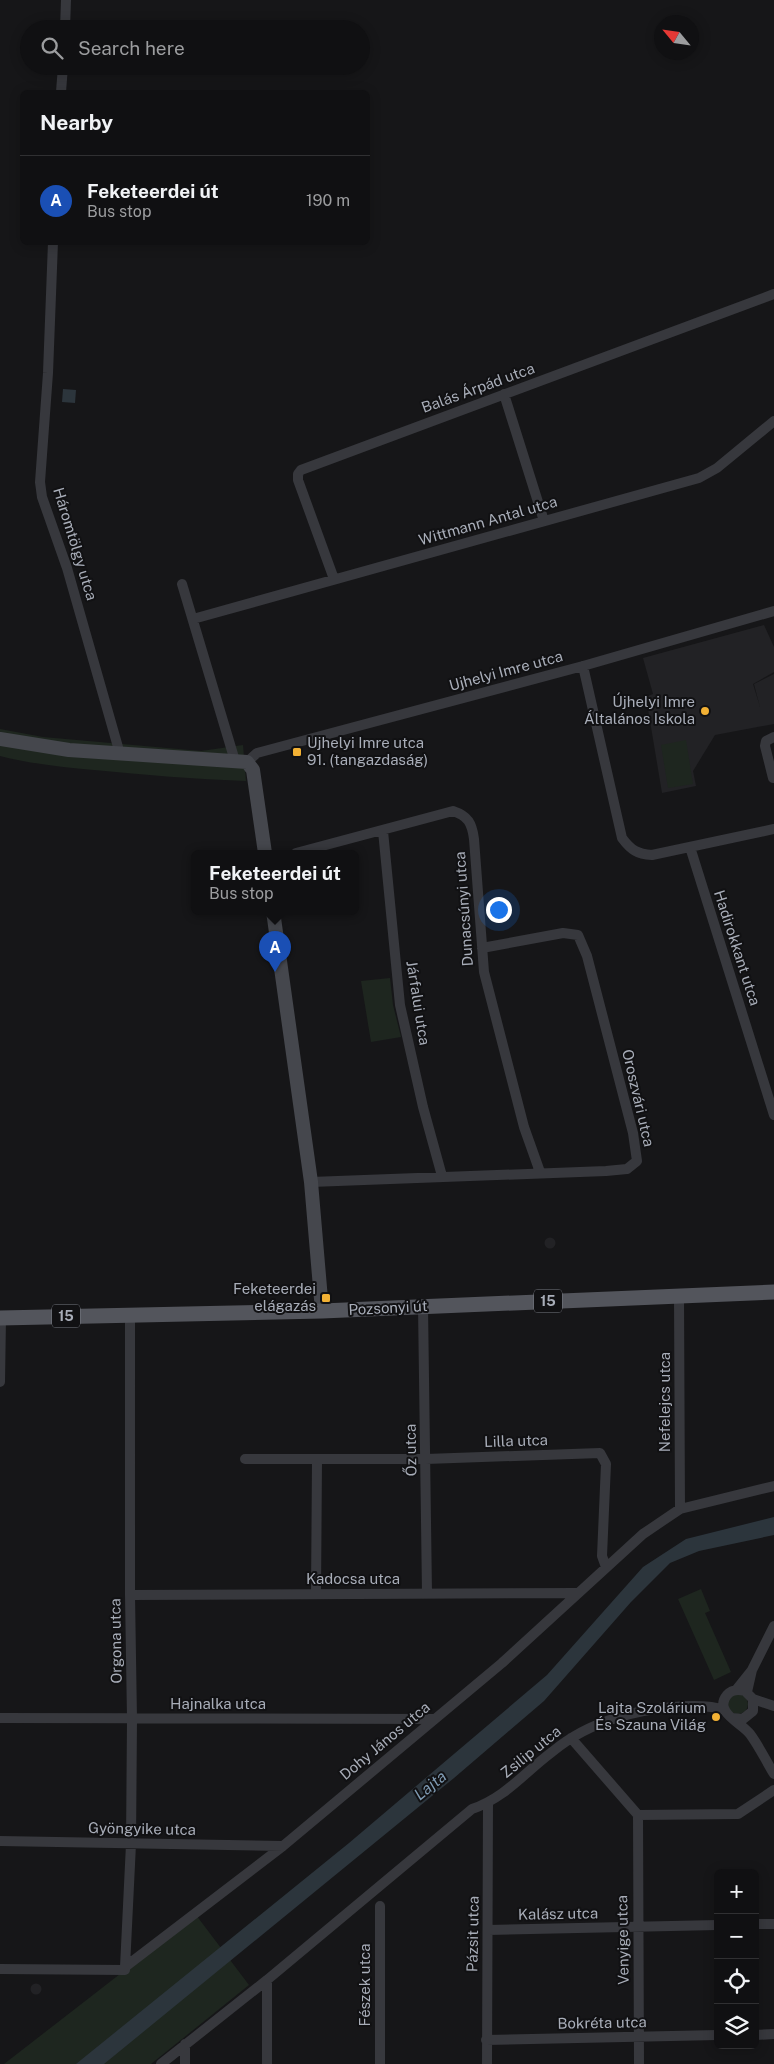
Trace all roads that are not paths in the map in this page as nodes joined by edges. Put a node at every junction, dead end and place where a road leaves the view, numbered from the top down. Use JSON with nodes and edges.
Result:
{"nodes":[{"id":1,"x":66,"y":0,"type":"edge"},
{"id":2,"x":65,"y":20,"type":"edge"},
{"id":3,"x":62,"y":75,"type":"edge"},
{"id":4,"x":61,"y":90,"type":"edge"},
{"id":5,"x":53,"y":245,"type":"edge"},
{"id":6,"x":774,"y":294,"type":"edge"},
{"id":7,"x":504,"y":394,"type":"junction"},
{"id":8,"x":774,"y":420,"type":"edge"},
{"id":9,"x":544,"y":521,"type":"junction"},
{"id":10,"x":334,"y":579,"type":"junction"},
{"id":11,"x":182,"y":584,"type":"dead end"},
{"id":12,"x":773,"y":613,"type":"edge"},
{"id":13,"x":193,"y":619,"type":"junction"},
{"id":14,"x":583,"y":666,"type":"junction"},
{"id":15,"x":774,"y":737,"type":"edge"},
{"id":16,"x":0,"y":739,"type":"edge"},
{"id":17,"x":120,"y":754,"type":"junction"},
{"id":18,"x":241,"y":761,"type":"junction"},
{"id":19,"x":772,"y":778,"type":"dead end"},
{"id":20,"x":774,"y":829,"type":"edge"},
{"id":21,"x":383,"y":831,"type":"junction"},
{"id":22,"x":690,"y":847,"type":"junction"},
{"id":23,"x":265,"y":850,"type":"edge"},
{"id":24,"x":308,"y":850,"type":"edge"},
{"id":25,"x":274,"y":915,"type":"edge"},
{"id":26,"x":482,"y":948,"type":"junction"},
{"id":27,"x":771,"y":1096,"type":"edge"},
{"id":28,"x":774,"y":1115,"type":"edge"},
{"id":29,"x":540,"y":1172,"type":"junction"},
{"id":30,"x":442,"y":1176,"type":"junction"},
{"id":31,"x":311,"y":1182,"type":"junction"},
{"id":32,"x":774,"y":1292,"type":"edge"},
{"id":33,"x":679,"y":1296,"type":"junction"},
{"id":34,"x":423,"y":1306,"type":"junction"},
{"id":35,"x":322,"y":1311,"type":"junction"},
{"id":36,"x":130,"y":1315,"type":"junction"},
{"id":37,"x":1,"y":1318,"type":"edge"},
{"id":38,"x":0,"y":1382,"type":"edge"},
{"id":39,"x":245,"y":1459,"type":"dead end"},
{"id":40,"x":426,"y":1459,"type":"junction"},
{"id":41,"x":316,"y":1460,"type":"junction"},
{"id":42,"x":774,"y":1486,"type":"edge"},
{"id":43,"x":680,"y":1509,"type":"junction"},
{"id":44,"x":606,"y":1567,"type":"junction"},
{"id":45,"x":427,"y":1593,"type":"junction"},
{"id":46,"x":576,"y":1593,"type":"junction"},
{"id":47,"x":316,"y":1594,"type":"junction"},
{"id":48,"x":130,"y":1595,"type":"junction"},
{"id":49,"x":774,"y":1626,"type":"edge"},
{"id":50,"x":745,"y":1694,"type":"junction"},
{"id":51,"x":725,"y":1698,"type":"junction"},
{"id":52,"x":711,"y":1705,"type":"junction"},
{"id":53,"x":771,"y":1706,"type":"edge"},
{"id":54,"x":724,"y":1710,"type":"junction"},
{"id":55,"x":751,"y":1713,"type":"junction"},
{"id":56,"x":0,"y":1718,"type":"edge"},
{"id":57,"x":732,"y":1718,"type":"junction"},
{"id":58,"x":132,"y":1719,"type":"junction"},
{"id":59,"x":435,"y":1719,"type":"junction"},
{"id":60,"x":750,"y":1733,"type":"junction"},
{"id":61,"x":571,"y":1738,"type":"junction"},
{"id":62,"x":774,"y":1774,"type":"edge"},
{"id":63,"x":774,"y":1790,"type":"edge"},
{"id":64,"x":488,"y":1804,"type":"junction"},
{"id":65,"x":638,"y":1815,"type":"junction"},
{"id":66,"x":0,"y":1841,"type":"edge"},
{"id":67,"x":131,"y":1844,"type":"junction"},
{"id":68,"x":283,"y":1846,"type":"junction"},
{"id":69,"x":380,"y":1906,"type":"dead end"},
{"id":70,"x":759,"y":1924,"type":"edge"},
{"id":71,"x":774,"y":1924,"type":"edge"},
{"id":72,"x":714,"y":1925,"type":"edge"},
{"id":73,"x":637,"y":1928,"type":"junction"},
{"id":74,"x":488,"y":1930,"type":"junction"},
{"id":75,"x":125,"y":1967,"type":"junction"},
{"id":76,"x":0,"y":1969,"type":"edge"},
{"id":77,"x":267,"y":1980,"type":"junction"},
{"id":78,"x":774,"y":2034,"type":"edge"},
{"id":79,"x":714,"y":2035,"type":"edge"},
{"id":80,"x":759,"y":2035,"type":"edge"},
{"id":81,"x":640,"y":2037,"type":"junction"},
{"id":82,"x":486,"y":2040,"type":"junction"},
{"id":83,"x":185,"y":2044,"type":"junction"},
{"id":84,"x":161,"y":2064,"type":"edge"},
{"id":85,"x":185,"y":2064,"type":"edge"},
{"id":86,"x":267,"y":2064,"type":"edge"},
{"id":87,"x":380,"y":2064,"type":"edge"},
{"id":88,"x":487,"y":2064,"type":"edge"},
{"id":89,"x":639,"y":2064,"type":"edge"}],
"edges":[{"from":1,"to":2,"type":"street"},
{"from":3,"to":4,"type":"street"},
{"from":5,"to":17,"type":"street","name":"Háromtölgy utca"},
{"from":6,"to":7,"type":"street","name":"Balás Árpád utca"},
{"from":7,"to":9,"type":"street"},
{"from":7,"to":10,"type":"street","name":"Balás Árpád utca"},
{"from":8,"to":9,"type":"street","name":"Wittmann Antal utca"},
{"from":9,"to":10,"type":"street","name":"Wittmann Antal utca"},
{"from":10,"to":13,"type":"street","name":"Wittmann Antal utca"},
{"from":11,"to":13,"type":"street"},
{"from":12,"to":14,"type":"street","name":"Ujhelyi Imre utca"},
{"from":13,"to":18,"type":"street"},
{"from":14,"to":18,"type":"street","name":"Ujhelyi Imre utca"},
{"from":14,"to":22,"type":"street"},
{"from":15,"to":19,"type":"street"},
{"from":16,"to":17,"type":"main road"},
{"from":17,"to":18,"type":"main road"},
{"from":18,"to":23,"type":"main road"},
{"from":20,"to":22,"type":"street"},
{"from":21,"to":24,"type":"street","name":"Dunacsúnyi utca"},
{"from":21,"to":26,"type":"street","name":"Dunacsúnyi utca"},
{"from":21,"to":30,"type":"street","name":"Járfalui utca"},
{"from":22,"to":27,"type":"street","name":"Hadirokkant utca"},
{"from":25,"to":31,"type":"main road"},
{"from":26,"to":29,"type":"street","name":"Dunacsúnyi utca"},
{"from":26,"to":29,"type":"street","name":"Oroszvári utca"},
{"from":27,"to":28,"type":"street","name":"Hadirokkant utca"},
{"from":29,"to":30,"type":"street","name":"Oroszvári utca"},
{"from":30,"to":31,"type":"street","name":"Oroszvári utca"},
{"from":31,"to":35,"type":"main road"},
{"from":32,"to":33,"type":"main road","name":"Pozsonyi út","number":"15"},
{"from":33,"to":34,"type":"main road","name":"Pozsonyi út","number":"15"},
{"from":33,"to":43,"type":"street","name":"Nefelejcs utca"},
{"from":34,"to":35,"type":"main road","name":"Pozsonyi út","number":"15"},
{"from":34,"to":40,"type":"street","name":"Őz utca"},
{"from":35,"to":36,"type":"main road","name":"Pozsonyi út","number":"15"},
{"from":36,"to":37,"type":"main road","name":"Pozsonyi út","number":"15"},
{"from":36,"to":48,"type":"street","name":"Orgona utca"},
{"from":37,"to":38,"type":"street"},
{"from":39,"to":41,"type":"street","name":"Lilla utca"},
{"from":40,"to":41,"type":"street","name":"Lilla utca"},
{"from":40,"to":44,"type":"street","name":"Lilla utca"},
{"from":40,"to":45,"type":"street","name":"Őz utca"},
{"from":41,"to":47,"type":"street"},
{"from":42,"to":43,"type":"street","name":"Dohy János utca"},
{"from":43,"to":44,"type":"street","name":"Dohy János utca"},
{"from":44,"to":46,"type":"street","name":"Dohy János utca"},
{"from":45,"to":46,"type":"street","name":"Kadocsa utca"},
{"from":45,"to":47,"type":"street","name":"Kadocsa utca"},
{"from":46,"to":59,"type":"street","name":"Dohy János utca"},
{"from":47,"to":48,"type":"street","name":"Kadocsa utca"},
{"from":48,"to":58,"type":"street","name":"Orgona utca"},
{"from":49,"to":50,"type":"street"},
{"from":50,"to":51,"type":"street"},
{"from":50,"to":53,"type":"street"},
{"from":50,"to":55,"type":"street"},
{"from":51,"to":52,"type":"street"},
{"from":51,"to":54,"type":"street"},
{"from":52,"to":54,"type":"street"},
{"from":52,"to":61,"type":"street","name":"Zsilip utca"},
{"from":53,"to":55,"type":"street"},
{"from":54,"to":57,"type":"street"},
{"from":55,"to":57,"type":"street"},
{"from":55,"to":60,"type":"street"},
{"from":56,"to":58,"type":"street","name":"Hajnalka utca"},
{"from":57,"to":60,"type":"street"},
{"from":58,"to":59,"type":"street","name":"Hajnalka utca"},
{"from":58,"to":67,"type":"street","name":"Orgona utca"},
{"from":59,"to":68,"type":"street","name":"Dohy János utca"},
{"from":60,"to":62,"type":"street"},
{"from":61,"to":64,"type":"street","name":"Zsilip utca"},
{"from":61,"to":65,"type":"street"},
{"from":63,"to":65,"type":"street"},
{"from":64,"to":74,"type":"street","name":"Pázsit utca"},
{"from":64,"to":77,"type":"street","name":"Zsilip utca"},
{"from":65,"to":73,"type":"street","name":"Venyige utca"},
{"from":66,"to":67,"type":"street","name":"Gyöngyike utca"},
{"from":67,"to":68,"type":"street","name":"Gyöngyike utca"},
{"from":67,"to":75,"type":"street","name":"Orgona utca"},
{"from":68,"to":75,"type":"street","name":"Dohy János utca"},
{"from":69,"to":87,"type":"street","name":"Fészek utca"},
{"from":70,"to":71,"type":"street"},
{"from":72,"to":73,"type":"street","name":"Kalász utca"},
{"from":73,"to":74,"type":"street","name":"Kalász utca"},
{"from":73,"to":81,"type":"street","name":"Venyige utca"},
{"from":74,"to":82,"type":"street","name":"Pázsit utca"},
{"from":75,"to":76,"type":"street"},
{"from":77,"to":83,"type":"street","name":"Zsilip utca"},
{"from":77,"to":86,"type":"street"},
{"from":78,"to":80,"type":"street"},
{"from":79,"to":81,"type":"street","name":"Bokréta utca"},
{"from":81,"to":82,"type":"street","name":"Bokréta utca"},
{"from":81,"to":89,"type":"street","name":"Venyige utca"},
{"from":82,"to":88,"type":"street","name":"Pázsit utca"},
{"from":83,"to":84,"type":"street","name":"Zsilip utca"},
{"from":83,"to":85,"type":"street"}]}
